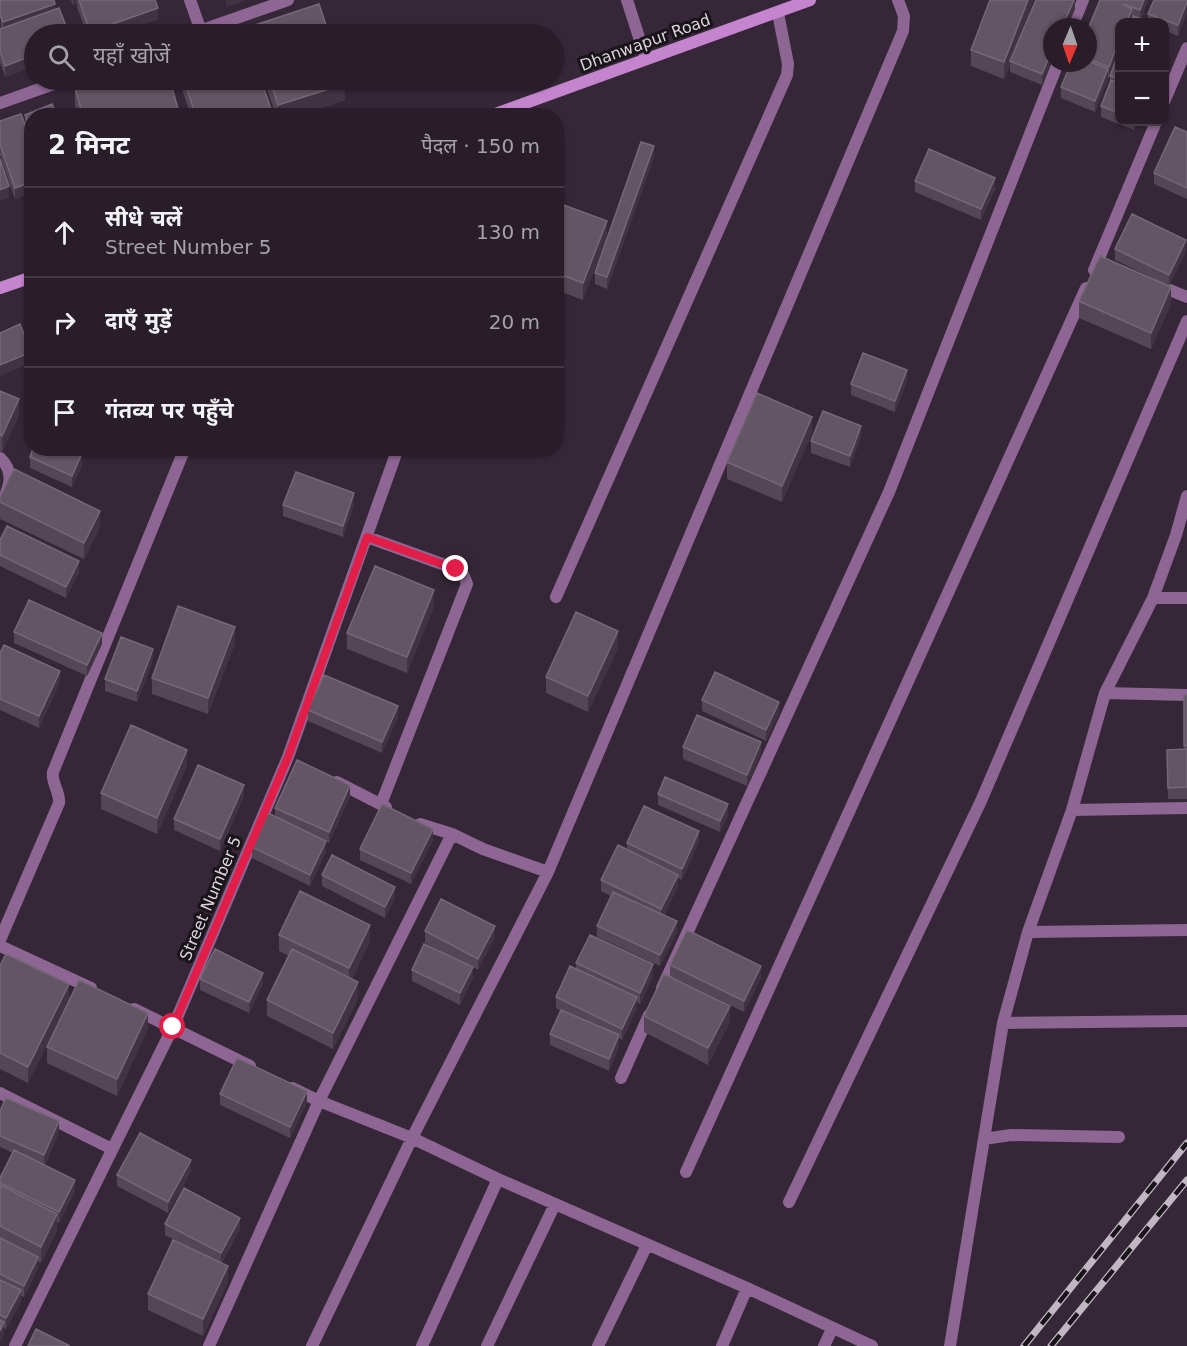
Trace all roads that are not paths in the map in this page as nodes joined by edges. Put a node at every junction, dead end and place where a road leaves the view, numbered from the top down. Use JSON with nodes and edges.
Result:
{"nodes":[{"id":1,"x":190,"y":0,"type":"edge"},
{"id":2,"x":288,"y":0,"type":"edge"},
{"id":3,"x":627,"y":0,"type":"edge"},
{"id":4,"x":810,"y":0,"type":"edge"},
{"id":5,"x":898,"y":0,"type":"edge"},
{"id":6,"x":1083,"y":0,"type":"edge"},
{"id":7,"x":778,"y":13,"type":"junction"},
{"id":8,"x":1076,"y":18,"type":"edge"},
{"id":9,"x":194,"y":24,"type":"edge"},
{"id":10,"x":221,"y":24,"type":"edge"},
{"id":11,"x":1187,"y":48,"type":"edge"},
{"id":12,"x":646,"y":59,"type":"junction"},
{"id":13,"x":1054,"y":72,"type":"edge"},
{"id":14,"x":35,"y":90,"type":"edge"},
{"id":15,"x":563,"y":90,"type":"edge"},
{"id":16,"x":564,"y":90,"type":"edge"},
{"id":17,"x":1169,"y":90,"type":"edge"},
{"id":18,"x":0,"y":102,"type":"edge"},
{"id":19,"x":515,"y":108,"type":"edge"},
{"id":20,"x":1154,"y":126,"type":"edge"},
{"id":21,"x":24,"y":280,"type":"edge"},
{"id":22,"x":1147,"y":282,"type":"edge"},
{"id":23,"x":0,"y":288,"type":"edge"},
{"id":24,"x":1187,"y":297,"type":"edge"},
{"id":25,"x":1187,"y":321,"type":"edge"},
{"id":26,"x":182,"y":456,"type":"edge"},
{"id":27,"x":395,"y":456,"type":"edge"},
{"id":28,"x":0,"y":458,"type":"edge"},
{"id":29,"x":1187,"y":496,"type":"edge"},
{"id":30,"x":0,"y":506,"type":"edge"},
{"id":31,"x":1182,"y":535,"type":"edge"},
{"id":32,"x":367,"y":537,"type":"junction"},
{"id":33,"x":556,"y":597,"type":"dead end"},
{"id":34,"x":1153,"y":598,"type":"junction"},
{"id":35,"x":1187,"y":598,"type":"edge"},
{"id":36,"x":1105,"y":693,"type":"junction"},
{"id":37,"x":1187,"y":695,"type":"edge"},
{"id":38,"x":329,"y":778,"type":"edge"},
{"id":39,"x":381,"y":804,"type":"junction"},
{"id":40,"x":1187,"y":808,"type":"edge"},
{"id":41,"x":1072,"y":810,"type":"junction"},
{"id":42,"x":452,"y":834,"type":"junction"},
{"id":43,"x":548,"y":872,"type":"junction"},
{"id":44,"x":1187,"y":930,"type":"edge"},
{"id":45,"x":1028,"y":932,"type":"junction"},
{"id":46,"x":0,"y":940,"type":"edge"},
{"id":47,"x":0,"y":946,"type":"edge"},
{"id":48,"x":97,"y":992,"type":"edge"},
{"id":49,"x":119,"y":1002,"type":"edge"},
{"id":50,"x":1187,"y":1021,"type":"edge"},
{"id":51,"x":1003,"y":1023,"type":"junction"},
{"id":52,"x":173,"y":1027,"type":"junction"},
{"id":53,"x":256,"y":1069,"type":"edge"},
{"id":54,"x":621,"y":1078,"type":"dead end"},
{"id":55,"x":277,"y":1080,"type":"edge"},
{"id":56,"x":0,"y":1094,"type":"edge"},
{"id":57,"x":319,"y":1101,"type":"junction"},
{"id":58,"x":1119,"y":1137,"type":"dead end"},
{"id":59,"x":412,"y":1138,"type":"junction"},
{"id":60,"x":984,"y":1140,"type":"junction"},
{"id":61,"x":112,"y":1149,"type":"junction"},
{"id":62,"x":686,"y":1172,"type":"dead end"},
{"id":63,"x":498,"y":1179,"type":"junction"},
{"id":64,"x":789,"y":1202,"type":"dead end"},
{"id":65,"x":555,"y":1204,"type":"junction"},
{"id":66,"x":647,"y":1245,"type":"junction"},
{"id":67,"x":747,"y":1288,"type":"junction"},
{"id":68,"x":832,"y":1329,"type":"junction"},
{"id":69,"x":15,"y":1346,"type":"edge"},
{"id":70,"x":209,"y":1346,"type":"edge"},
{"id":71,"x":312,"y":1346,"type":"edge"},
{"id":72,"x":422,"y":1346,"type":"edge"},
{"id":73,"x":487,"y":1346,"type":"edge"},
{"id":74,"x":598,"y":1346,"type":"edge"},
{"id":75,"x":722,"y":1346,"type":"edge"},
{"id":76,"x":824,"y":1346,"type":"edge"},
{"id":77,"x":872,"y":1346,"type":"edge"},
{"id":78,"x":950,"y":1346,"type":"edge"}],
"edges":[{"from":1,"to":9,"type":"street"},
{"from":2,"to":10,"type":"street"},
{"from":3,"to":12,"type":"street"},
{"from":4,"to":7,"type":"street","name":"Dhanwapur Road"},
{"from":5,"to":43,"type":"street"},
{"from":6,"to":8,"type":"street"},
{"from":7,"to":12,"type":"street","name":"Dhanwapur Road"},
{"from":7,"to":33,"type":"street"},
{"from":11,"to":17,"type":"street"},
{"from":12,"to":16,"type":"street","name":"Dhanwapur Road"},
{"from":13,"to":54,"type":"street"},
{"from":14,"to":18,"type":"street"},
{"from":15,"to":19,"type":"street","name":"Dhanwapur Road"},
{"from":20,"to":62,"type":"street"},
{"from":21,"to":23,"type":"street"},
{"from":22,"to":24,"type":"street"},
{"from":25,"to":64,"type":"street"},
{"from":26,"to":46,"type":"street"},
{"from":27,"to":32,"type":"street","name":"Street Number 5"},
{"from":28,"to":30,"type":"street"},
{"from":29,"to":31,"type":"street"},
{"from":31,"to":34,"type":"street"},
{"from":32,"to":39,"type":"street"},
{"from":32,"to":52,"type":"street","name":"Street Number 5"},
{"from":34,"to":35,"type":"street"},
{"from":34,"to":36,"type":"street"},
{"from":36,"to":37,"type":"street"},
{"from":36,"to":41,"type":"street"},
{"from":38,"to":39,"type":"street"},
{"from":39,"to":42,"type":"street"},
{"from":40,"to":41,"type":"street"},
{"from":41,"to":45,"type":"street"},
{"from":42,"to":43,"type":"street"},
{"from":42,"to":57,"type":"street"},
{"from":43,"to":59,"type":"street"},
{"from":44,"to":45,"type":"street"},
{"from":45,"to":51,"type":"street"},
{"from":47,"to":48,"type":"street"},
{"from":49,"to":52,"type":"street"},
{"from":50,"to":51,"type":"street"},
{"from":51,"to":60,"type":"street"},
{"from":52,"to":53,"type":"street"},
{"from":52,"to":61,"type":"street","name":"Street Number 5"},
{"from":55,"to":57,"type":"street"},
{"from":56,"to":61,"type":"street"},
{"from":57,"to":59,"type":"street"},
{"from":57,"to":70,"type":"street"},
{"from":58,"to":60,"type":"street"},
{"from":59,"to":63,"type":"street"},
{"from":59,"to":71,"type":"street"},
{"from":60,"to":78,"type":"street"},
{"from":61,"to":69,"type":"street","name":"Street Number 5"},
{"from":63,"to":65,"type":"street"},
{"from":63,"to":72,"type":"street"},
{"from":65,"to":66,"type":"street"},
{"from":65,"to":73,"type":"street"},
{"from":66,"to":67,"type":"street"},
{"from":66,"to":74,"type":"street"},
{"from":67,"to":68,"type":"street"},
{"from":67,"to":75,"type":"street"},
{"from":68,"to":76,"type":"street"},
{"from":68,"to":77,"type":"street"}]}
